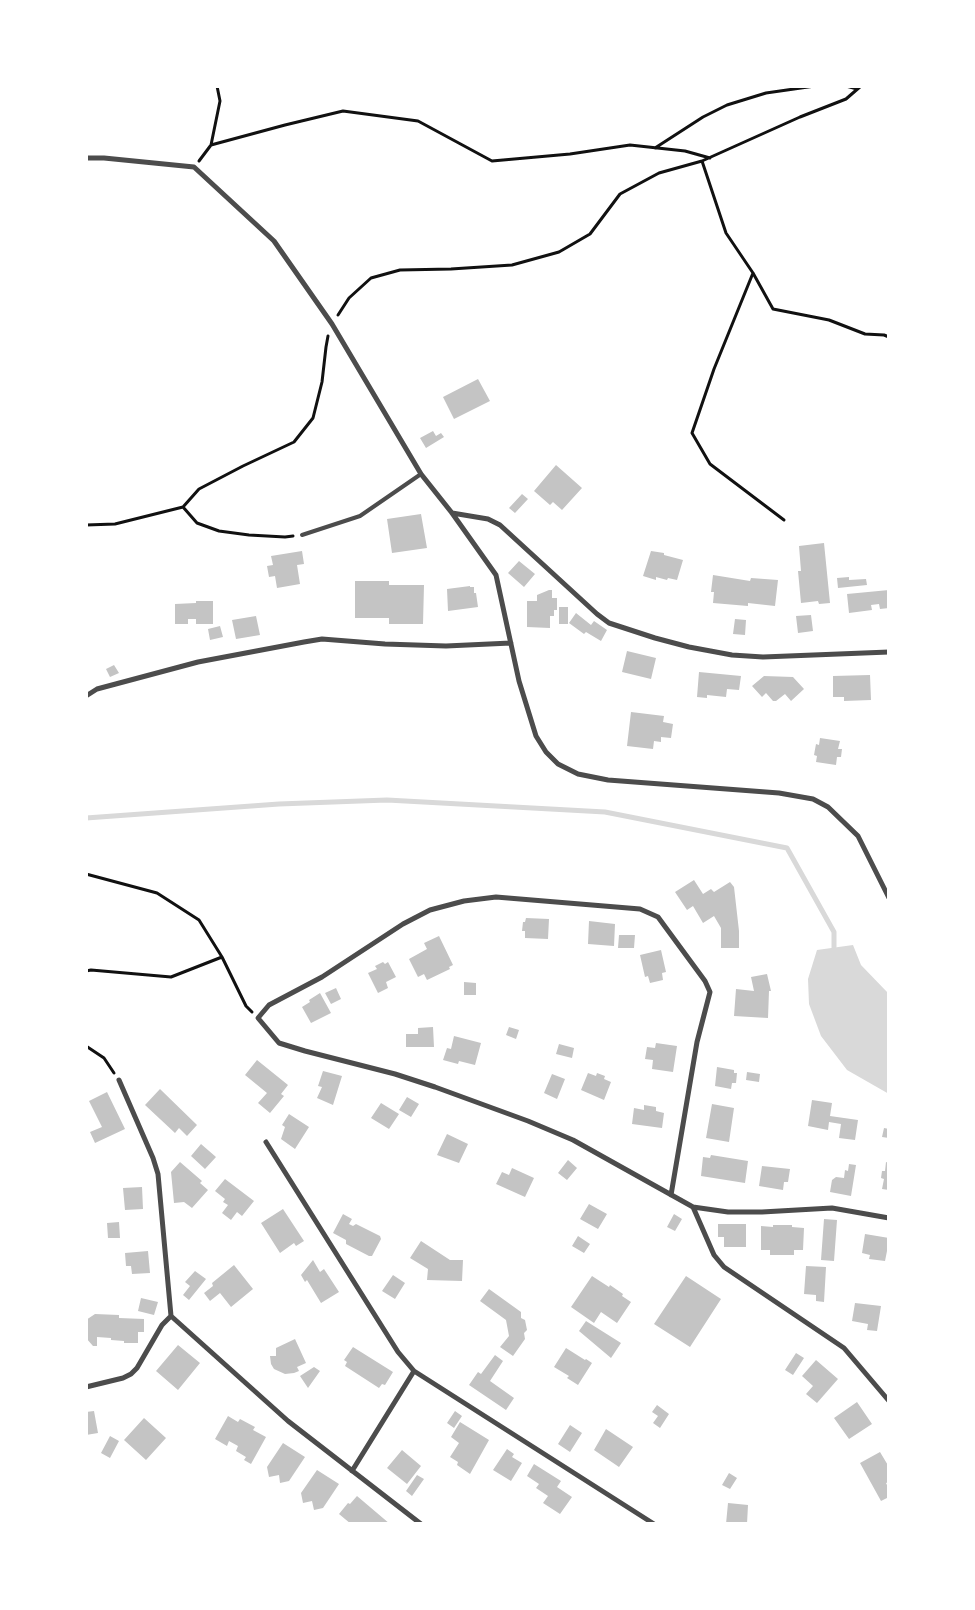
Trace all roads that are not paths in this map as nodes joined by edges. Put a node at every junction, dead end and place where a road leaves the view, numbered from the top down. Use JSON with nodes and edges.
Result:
{"nodes":[{"id":1,"x":86,"y":158,"type":"edge"},
{"id":2,"x":421,"y":474,"type":"junction"},
{"id":3,"x":452,"y":513,"type":"junction"},
{"id":4,"x":302,"y":535,"type":"road end"},
{"id":5,"x":511,"y":643,"type":"junction"},
{"id":6,"x":889,"y":652,"type":"edge"},
{"id":7,"x":86,"y":696,"type":"edge"},
{"id":8,"x":889,"y":898,"type":"edge"},
{"id":9,"x":119,"y":1080,"type":"road end"},
{"id":10,"x":266,"y":1142,"type":"dead end"},
{"id":11,"x":671,"y":1195,"type":"junction"},
{"id":12,"x":693,"y":1207,"type":"junction"},
{"id":13,"x":889,"y":1218,"type":"edge"},
{"id":14,"x":171,"y":1316,"type":"junction"},
{"id":15,"x":414,"y":1371,"type":"junction"},
{"id":16,"x":86,"y":1387,"type":"edge"},
{"id":17,"x":889,"y":1401,"type":"edge"},
{"id":18,"x":352,"y":1471,"type":"junction"},
{"id":19,"x":421,"y":1524,"type":"edge"},
{"id":20,"x":654,"y":1524,"type":"edge"}],
"edges":[{"from":1,"to":2,"type":"street"},
{"from":2,"to":3,"type":"street"},
{"from":2,"to":4,"type":"lane"},
{"from":3,"to":5,"type":"street"},
{"from":3,"to":6,"type":"street"},
{"from":5,"to":7,"type":"street"},
{"from":5,"to":8,"type":"street"},
{"from":9,"to":14,"type":"street"},
{"from":10,"to":15,"type":"street"},
{"from":11,"to":11,"type":"street"},
{"from":11,"to":12,"type":"street"},
{"from":12,"to":13,"type":"street"},
{"from":12,"to":17,"type":"street"},
{"from":14,"to":16,"type":"street"},
{"from":14,"to":18,"type":"street"},
{"from":15,"to":18,"type":"street"},
{"from":15,"to":20,"type":"street"},
{"from":18,"to":19,"type":"street"}]}
